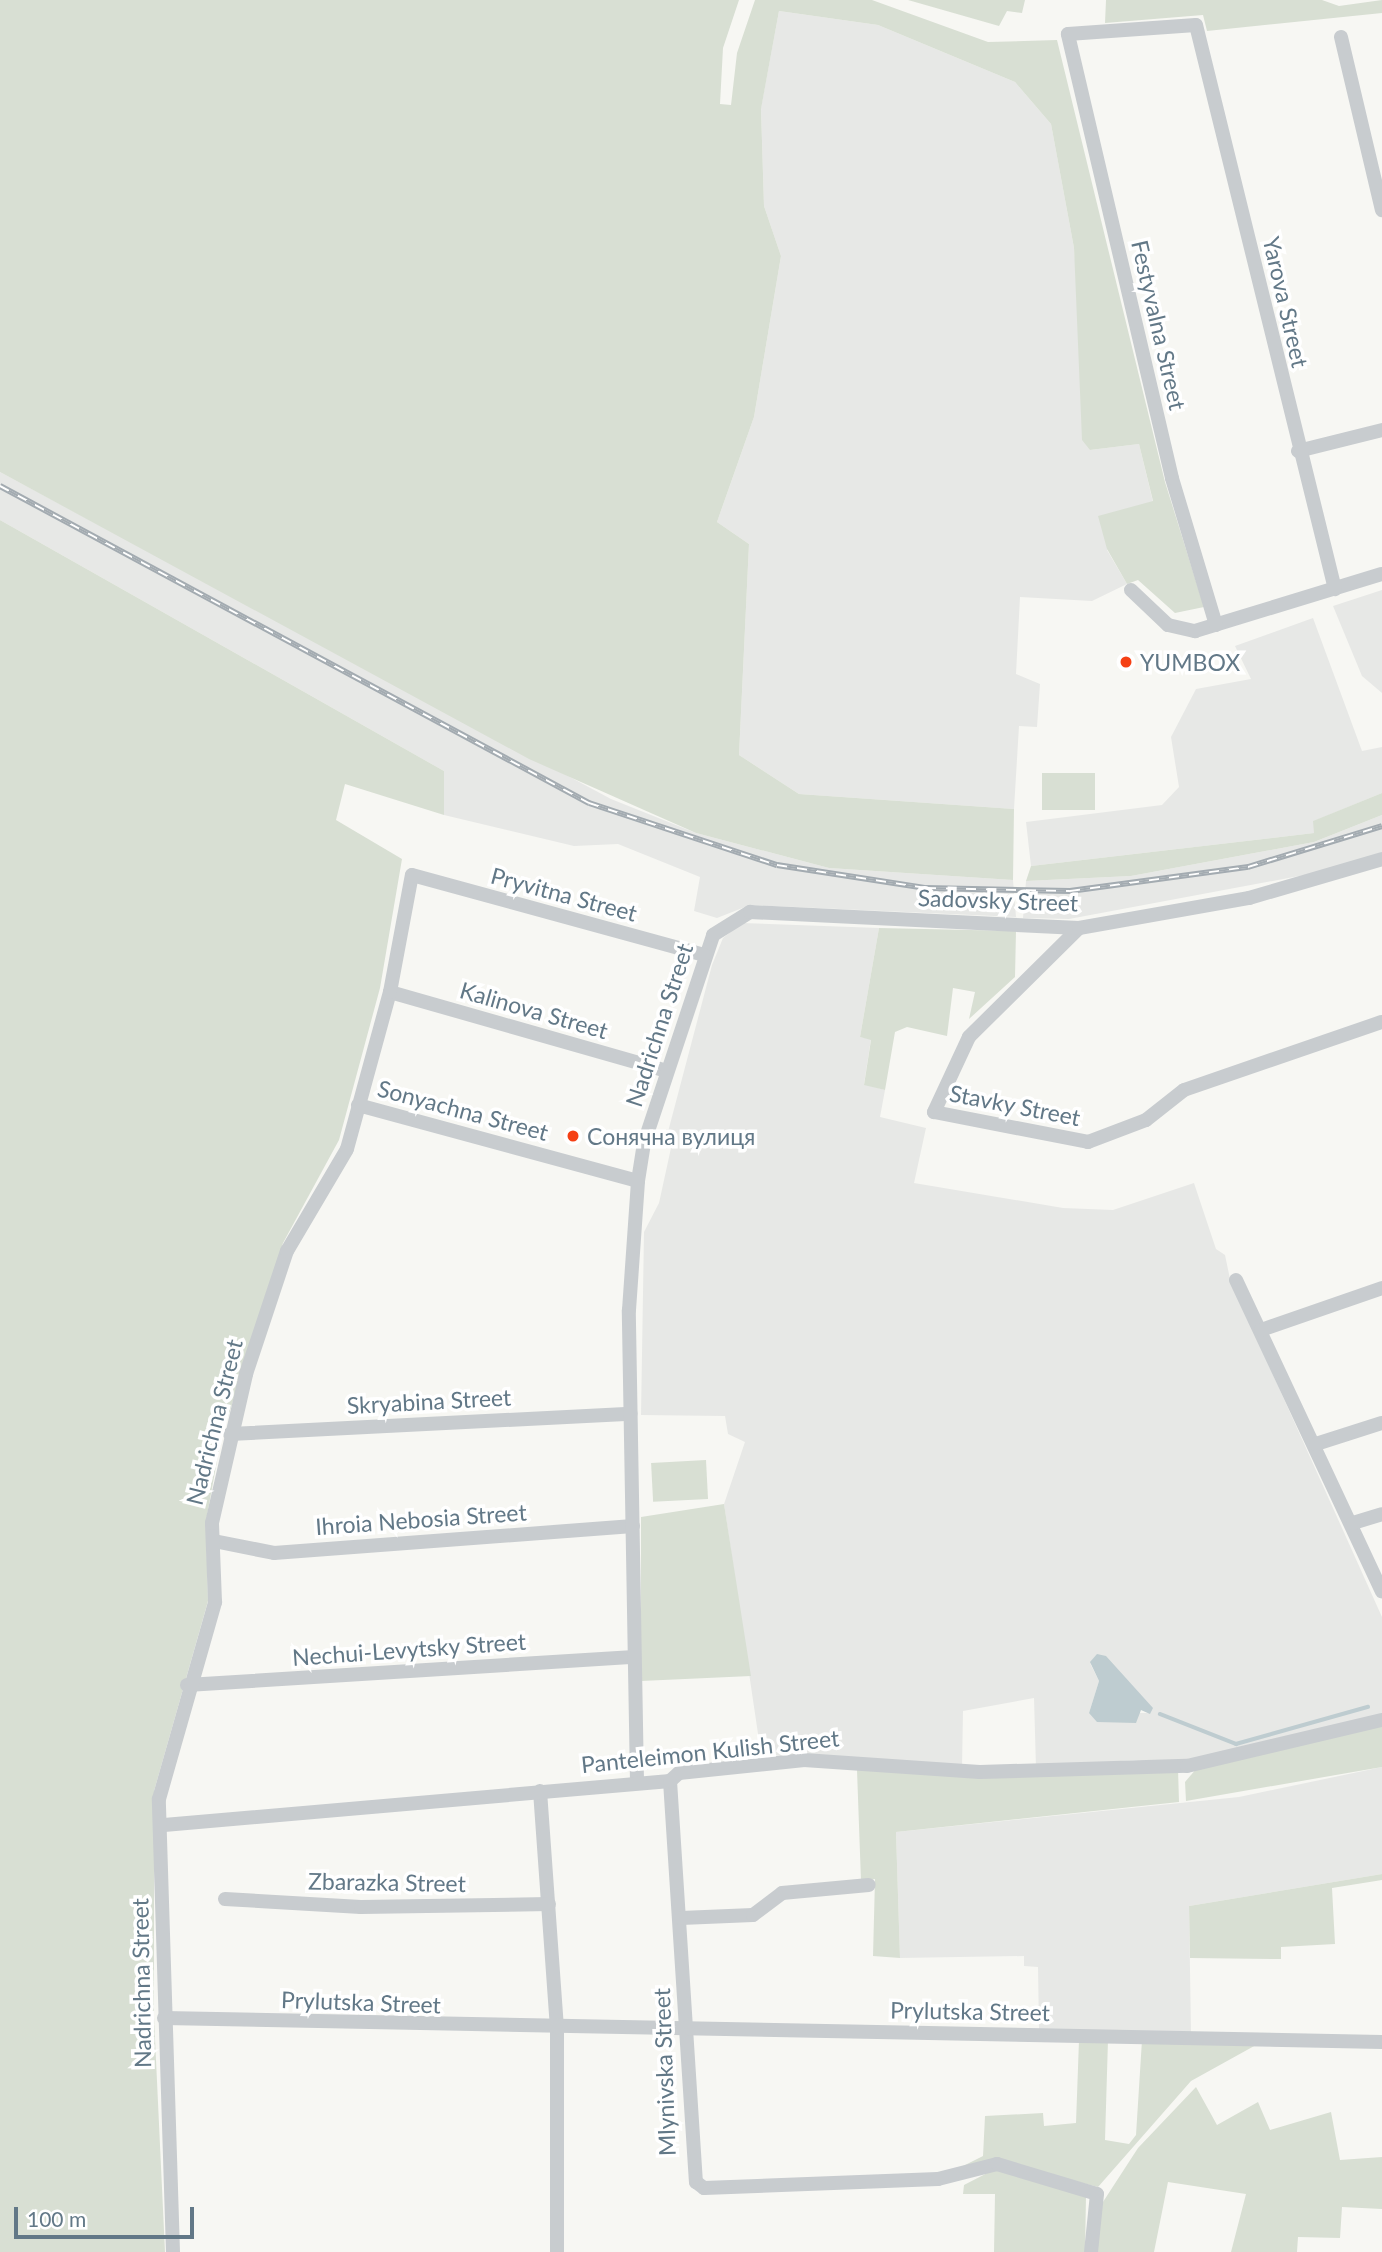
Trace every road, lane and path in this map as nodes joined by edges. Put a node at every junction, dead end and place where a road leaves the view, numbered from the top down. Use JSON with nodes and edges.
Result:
{"nodes":[{"id":1,"x":1068,"y":34,"type":"joint"},
{"id":2,"x":1341,"y":37,"type":"dead end"},
{"id":3,"x":1382,"y":210,"type":"edge"},
{"id":4,"x":1382,"y":430,"type":"edge"},
{"id":5,"x":1298,"y":451,"type":"junction"},
{"id":6,"x":1382,"y":574,"type":"edge"},
{"id":7,"x":1335,"y":589,"type":"junction"},
{"id":8,"x":1131,"y":590,"type":"dead end"},
{"id":9,"x":1216,"y":625,"type":"junction"},
{"id":10,"x":1382,"y":859,"type":"edge"},
{"id":11,"x":412,"y":875,"type":"joint"},
{"id":12,"x":730,"y":919,"type":"joint"},
{"id":13,"x":1079,"y":928,"type":"junction"},
{"id":14,"x":704,"y":955,"type":"junction"},
{"id":15,"x":390,"y":992,"type":"junction"},
{"id":16,"x":1382,"y":1022,"type":"edge"},
{"id":17,"x":667,"y":1071,"type":"junction"},
{"id":18,"x":358,"y":1105,"type":"junction"},
{"id":19,"x":638,"y":1181,"type":"junction"},
{"id":20,"x":1236,"y":1280,"type":"dead end"},
{"id":21,"x":1382,"y":1288,"type":"edge"},
{"id":22,"x":1261,"y":1330,"type":"junction"},
{"id":23,"x":631,"y":1414,"type":"junction"},
{"id":24,"x":1382,"y":1423,"type":"edge"},
{"id":25,"x":230,"y":1434,"type":"junction"},
{"id":26,"x":1316,"y":1444,"type":"junction"},
{"id":27,"x":1382,"y":1514,"type":"edge"},
{"id":28,"x":1353,"y":1523,"type":"junction"},
{"id":29,"x":632,"y":1526,"type":"junction"},
{"id":30,"x":214,"y":1541,"type":"junction"},
{"id":31,"x":1382,"y":1592,"type":"edge"},
{"id":32,"x":634,"y":1657,"type":"junction"},
{"id":33,"x":187,"y":1685,"type":"junction"},
{"id":34,"x":1382,"y":1720,"type":"edge"},
{"id":35,"x":670,"y":1781,"type":"junction"},
{"id":36,"x":637,"y":1782,"type":"junction"},
{"id":37,"x":540,"y":1791,"type":"junction"},
{"id":38,"x":164,"y":1825,"type":"junction"},
{"id":39,"x":869,"y":1885,"type":"dead end"},
{"id":40,"x":225,"y":1899,"type":"dead end"},
{"id":41,"x":549,"y":1904,"type":"junction"},
{"id":42,"x":681,"y":1918,"type":"junction"},
{"id":43,"x":164,"y":2018,"type":"junction"},
{"id":44,"x":684,"y":2028,"type":"junction"},
{"id":45,"x":557,"y":2029,"type":"junction"},
{"id":46,"x":1382,"y":2042,"type":"edge"},
{"id":47,"x":173,"y":2252,"type":"edge"},
{"id":48,"x":557,"y":2252,"type":"edge"},
{"id":49,"x":1091,"y":2252,"type":"edge"}],
"edges":[{"from":1,"to":5,"type":"street","name":"Yarova Street"},
{"from":1,"to":9,"type":"street","name":"Festyvalna Street"},
{"from":2,"to":3,"type":"street"},
{"from":4,"to":5,"type":"street"},
{"from":5,"to":7,"type":"street","name":"Yarova Street"},
{"from":6,"to":7,"type":"street"},
{"from":7,"to":9,"type":"street"},
{"from":8,"to":9,"type":"street"},
{"from":10,"to":13,"type":"street","name":"Sadovsky Street"},
{"from":11,"to":14,"type":"street","name":"Pryvitna Street"},
{"from":11,"to":15,"type":"street","name":"Nadrichna Street"},
{"from":12,"to":13,"type":"street","name":"Sadovsky Street"},
{"from":12,"to":14,"type":"street","name":"Nadrichna Street"},
{"from":13,"to":16,"type":"street","name":"Stavky Street"},
{"from":14,"to":17,"type":"street","name":"Nadrichna Street"},
{"from":15,"to":17,"type":"street","name":"Kalinova Street"},
{"from":15,"to":18,"type":"street","name":"Nadrichna Street"},
{"from":17,"to":19,"type":"street","name":"Nadrichna Street"},
{"from":18,"to":19,"type":"street","name":"Sonyachna Street"},
{"from":18,"to":25,"type":"street","name":"Nadrichna Street"},
{"from":19,"to":23,"type":"street","name":"Nadrichna Street"},
{"from":20,"to":22,"type":"street"},
{"from":21,"to":22,"type":"street"},
{"from":22,"to":26,"type":"street"},
{"from":23,"to":25,"type":"street","name":"Skryabina Street"},
{"from":23,"to":29,"type":"street","name":"Nadrichna Street"},
{"from":24,"to":26,"type":"street"},
{"from":25,"to":30,"type":"street","name":"Nadrichna Street"},
{"from":26,"to":28,"type":"street"},
{"from":27,"to":28,"type":"street"},
{"from":28,"to":31,"type":"street"},
{"from":29,"to":30,"type":"street","name":"Ihroia Nebosia Street"},
{"from":29,"to":32,"type":"street","name":"Nadrichna Street"},
{"from":30,"to":33,"type":"street","name":"Nadrichna Street"},
{"from":32,"to":33,"type":"street","name":"Nechui-Levytsky Street"},
{"from":32,"to":36,"type":"street","name":"Nadrichna Street"},
{"from":33,"to":38,"type":"street","name":"Nadrichna Street"},
{"from":34,"to":35,"type":"street","name":"Panteleimon Kulish Street"},
{"from":35,"to":36,"type":"street","name":"Panteleimon Kulish Street"},
{"from":35,"to":42,"type":"street","name":"Mlynivska Street"},
{"from":36,"to":37,"type":"street","name":"Panteleimon Kulish Street"},
{"from":37,"to":38,"type":"street","name":"Panteleimon Kulish Street"},
{"from":37,"to":41,"type":"street"},
{"from":38,"to":43,"type":"street","name":"Nadrichna Street"},
{"from":39,"to":42,"type":"street"},
{"from":40,"to":41,"type":"street","name":"Zbarazka Street"},
{"from":41,"to":45,"type":"street"},
{"from":42,"to":44,"type":"street","name":"Mlynivska Street"},
{"from":43,"to":45,"type":"street","name":"Prylutska Street"},
{"from":43,"to":47,"type":"street","name":"Nadrichna Street"},
{"from":44,"to":45,"type":"street","name":"Prylutska Street"},
{"from":44,"to":46,"type":"street","name":"Prylutska Street"},
{"from":44,"to":49,"type":"street","name":"Mlynivska Street"},
{"from":45,"to":48,"type":"street"}]}
